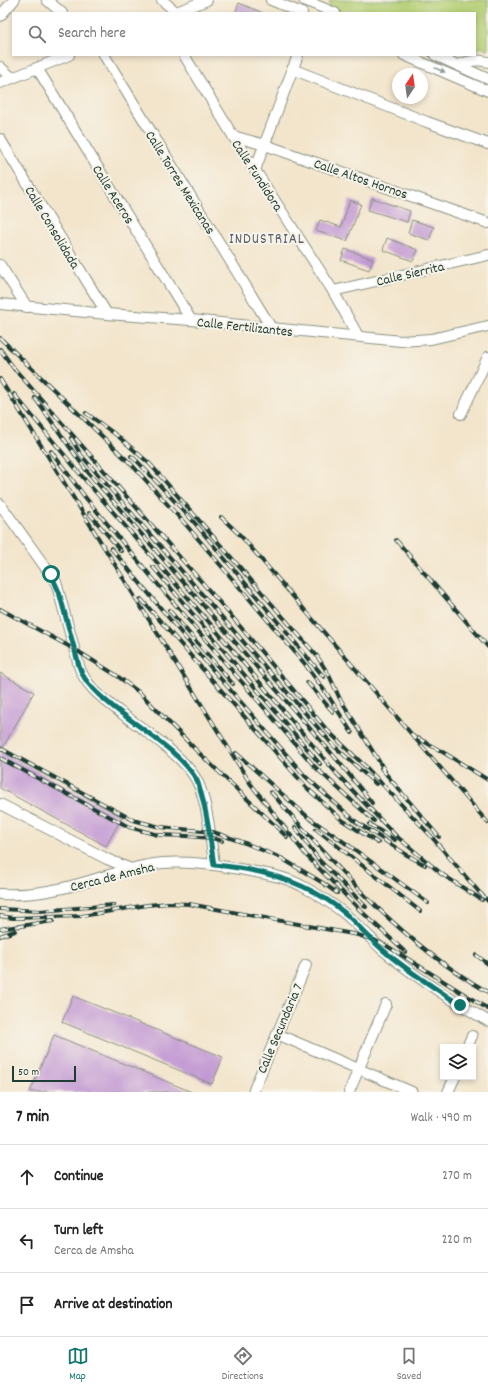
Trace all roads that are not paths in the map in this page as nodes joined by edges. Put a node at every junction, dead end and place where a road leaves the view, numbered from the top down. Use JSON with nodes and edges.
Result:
{"nodes":[{"id":1,"x":14,"y":0,"type":"edge"},
{"id":2,"x":47,"y":0,"type":"edge"},
{"id":3,"x":162,"y":0,"type":"edge"},
{"id":4,"x":207,"y":0,"type":"edge"},
{"id":5,"x":271,"y":0,"type":"edge"},
{"id":6,"x":304,"y":0,"type":"edge"},
{"id":7,"x":316,"y":6,"type":"edge"},
{"id":8,"x":61,"y":12,"type":"edge"},
{"id":9,"x":174,"y":12,"type":"edge"},
{"id":10,"x":177,"y":12,"type":"edge"},
{"id":11,"x":300,"y":12,"type":"edge"},
{"id":12,"x":332,"y":12,"type":"edge"},
{"id":13,"x":0,"y":16,"type":"edge"},
{"id":14,"x":67,"y":56,"type":"edge"},
{"id":15,"x":105,"y":56,"type":"edge"},
{"id":16,"x":185,"y":56,"type":"edge"},
{"id":17,"x":298,"y":56,"type":"edge"},
{"id":18,"x":406,"y":56,"type":"edge"},
{"id":19,"x":438,"y":56,"type":"edge"},
{"id":20,"x":488,"y":62,"type":"edge"},
{"id":21,"x":459,"y":65,"type":"junction"},
{"id":22,"x":0,"y":67,"type":"edge"},
{"id":23,"x":37,"y":68,"type":"junction"},
{"id":24,"x":292,"y":69,"type":"junction"},
{"id":25,"x":12,"y":78,"type":"junction"},
{"id":26,"x":488,"y":79,"type":"edge"},
{"id":27,"x":0,"y":83,"type":"edge"},
{"id":28,"x":488,"y":91,"type":"edge"},
{"id":29,"x":233,"y":136,"type":"junction"},
{"id":30,"x":0,"y":139,"type":"edge"},
{"id":31,"x":488,"y":144,"type":"edge"},
{"id":32,"x":265,"y":145,"type":"junction"},
{"id":33,"x":255,"y":170,"type":"junction"},
{"id":34,"x":488,"y":222,"type":"edge"},
{"id":35,"x":488,"y":255,"type":"edge"},
{"id":36,"x":0,"y":265,"type":"edge"},
{"id":37,"x":333,"y":291,"type":"junction"},
{"id":38,"x":0,"y":304,"type":"edge"},
{"id":39,"x":27,"y":307,"type":"junction"},
{"id":40,"x":107,"y":314,"type":"junction"},
{"id":41,"x":191,"y":320,"type":"junction"},
{"id":42,"x":488,"y":326,"type":"edge"},
{"id":43,"x":272,"y":329,"type":"junction"},
{"id":44,"x":358,"y":336,"type":"junction"},
{"id":45,"x":488,"y":357,"type":"edge"},
{"id":46,"x":461,"y":414,"type":"dead end"},
{"id":47,"x":0,"y":504,"type":"edge"},
{"id":48,"x":0,"y":804,"type":"edge"},
{"id":49,"x":214,"y":865,"type":"junction"},
{"id":50,"x":131,"y":869,"type":"junction"},
{"id":51,"x":0,"y":894,"type":"edge"},
{"id":52,"x":306,"y":965,"type":"dead end"},
{"id":53,"x":386,"y":1004,"type":"dead end"},
{"id":54,"x":488,"y":1021,"type":"edge"},
{"id":55,"x":277,"y":1034,"type":"junction"},
{"id":56,"x":472,"y":1036,"type":"dead end"},
{"id":57,"x":468,"y":1044,"type":"edge"},
{"id":58,"x":358,"y":1070,"type":"junction"},
{"id":59,"x":454,"y":1080,"type":"edge"},
{"id":60,"x":253,"y":1092,"type":"edge"},
{"id":61,"x":349,"y":1092,"type":"edge"},
{"id":62,"x":412,"y":1092,"type":"edge"},
{"id":63,"x":448,"y":1092,"type":"edge"}],
"edges":[{"from":1,"to":13,"type":"street"},
{"from":2,"to":8,"type":"street"},
{"from":3,"to":9,"type":"street"},
{"from":4,"to":10,"type":"street"},
{"from":5,"to":11,"type":"street"},
{"from":6,"to":7,"type":"street"},
{"from":7,"to":12,"type":"street"},
{"from":14,"to":23,"type":"street"},
{"from":15,"to":43,"type":"street","name":"Calle Torres Mexicanas"},
{"from":16,"to":29,"type":"street","name":"Calle Fundidora"},
{"from":17,"to":24,"type":"street"},
{"from":18,"to":28,"type":"street","one_way":true},
{"from":19,"to":21,"type":"street"},
{"from":20,"to":21,"type":"street"},
{"from":21,"to":26,"type":"street"},
{"from":22,"to":25,"type":"street"},
{"from":23,"to":25,"type":"street"},
{"from":23,"to":41,"type":"street","name":"Calle Aceros"},
{"from":24,"to":31,"type":"street"},
{"from":24,"to":32,"type":"street"},
{"from":25,"to":27,"type":"street"},
{"from":29,"to":32,"type":"street","name":"Calle Altos Hornos"},
{"from":29,"to":33,"type":"street","name":"Calle Fundidora"},
{"from":30,"to":40,"type":"street","name":"Calle Consolidada"},
{"from":32,"to":33,"type":"street"},
{"from":32,"to":34,"type":"street","name":"Calle Altos Hornos"},
{"from":33,"to":37,"type":"street","name":"Calle Fundidora"},
{"from":35,"to":37,"type":"street","name":"Calle Sierrita"},
{"from":36,"to":39,"type":"street"},
{"from":37,"to":44,"type":"street","name":"Calle Fundidora"},
{"from":38,"to":39,"type":"street","name":"Calle Fertilizantes"},
{"from":39,"to":40,"type":"street","name":"Calle Fertilizantes"},
{"from":40,"to":41,"type":"street","name":"Calle Fertilizantes"},
{"from":41,"to":43,"type":"street","name":"Calle Fertilizantes"},
{"from":42,"to":44,"type":"street","name":"Calle Fertilizantes"},
{"from":43,"to":44,"type":"street","name":"Calle Fertilizantes"},
{"from":45,"to":46,"type":"street"},
{"from":47,"to":49,"type":"street"},
{"from":48,"to":50,"type":"street"},
{"from":49,"to":50,"type":"street","name":"Cerca de Amsha"},
{"from":49,"to":54,"type":"street","name":"Cerca de Amsha"},
{"from":50,"to":51,"type":"street","name":"Cerca de Amsha"},
{"from":52,"to":55,"type":"street","name":"Calle Secundaria 7"},
{"from":53,"to":58,"type":"street"},
{"from":55,"to":58,"type":"street"},
{"from":55,"to":60,"type":"street","name":"Calle Secundaria 7"},
{"from":56,"to":57,"type":"street"},
{"from":58,"to":61,"type":"street"},
{"from":58,"to":62,"type":"street"},
{"from":59,"to":63,"type":"street"}]}
